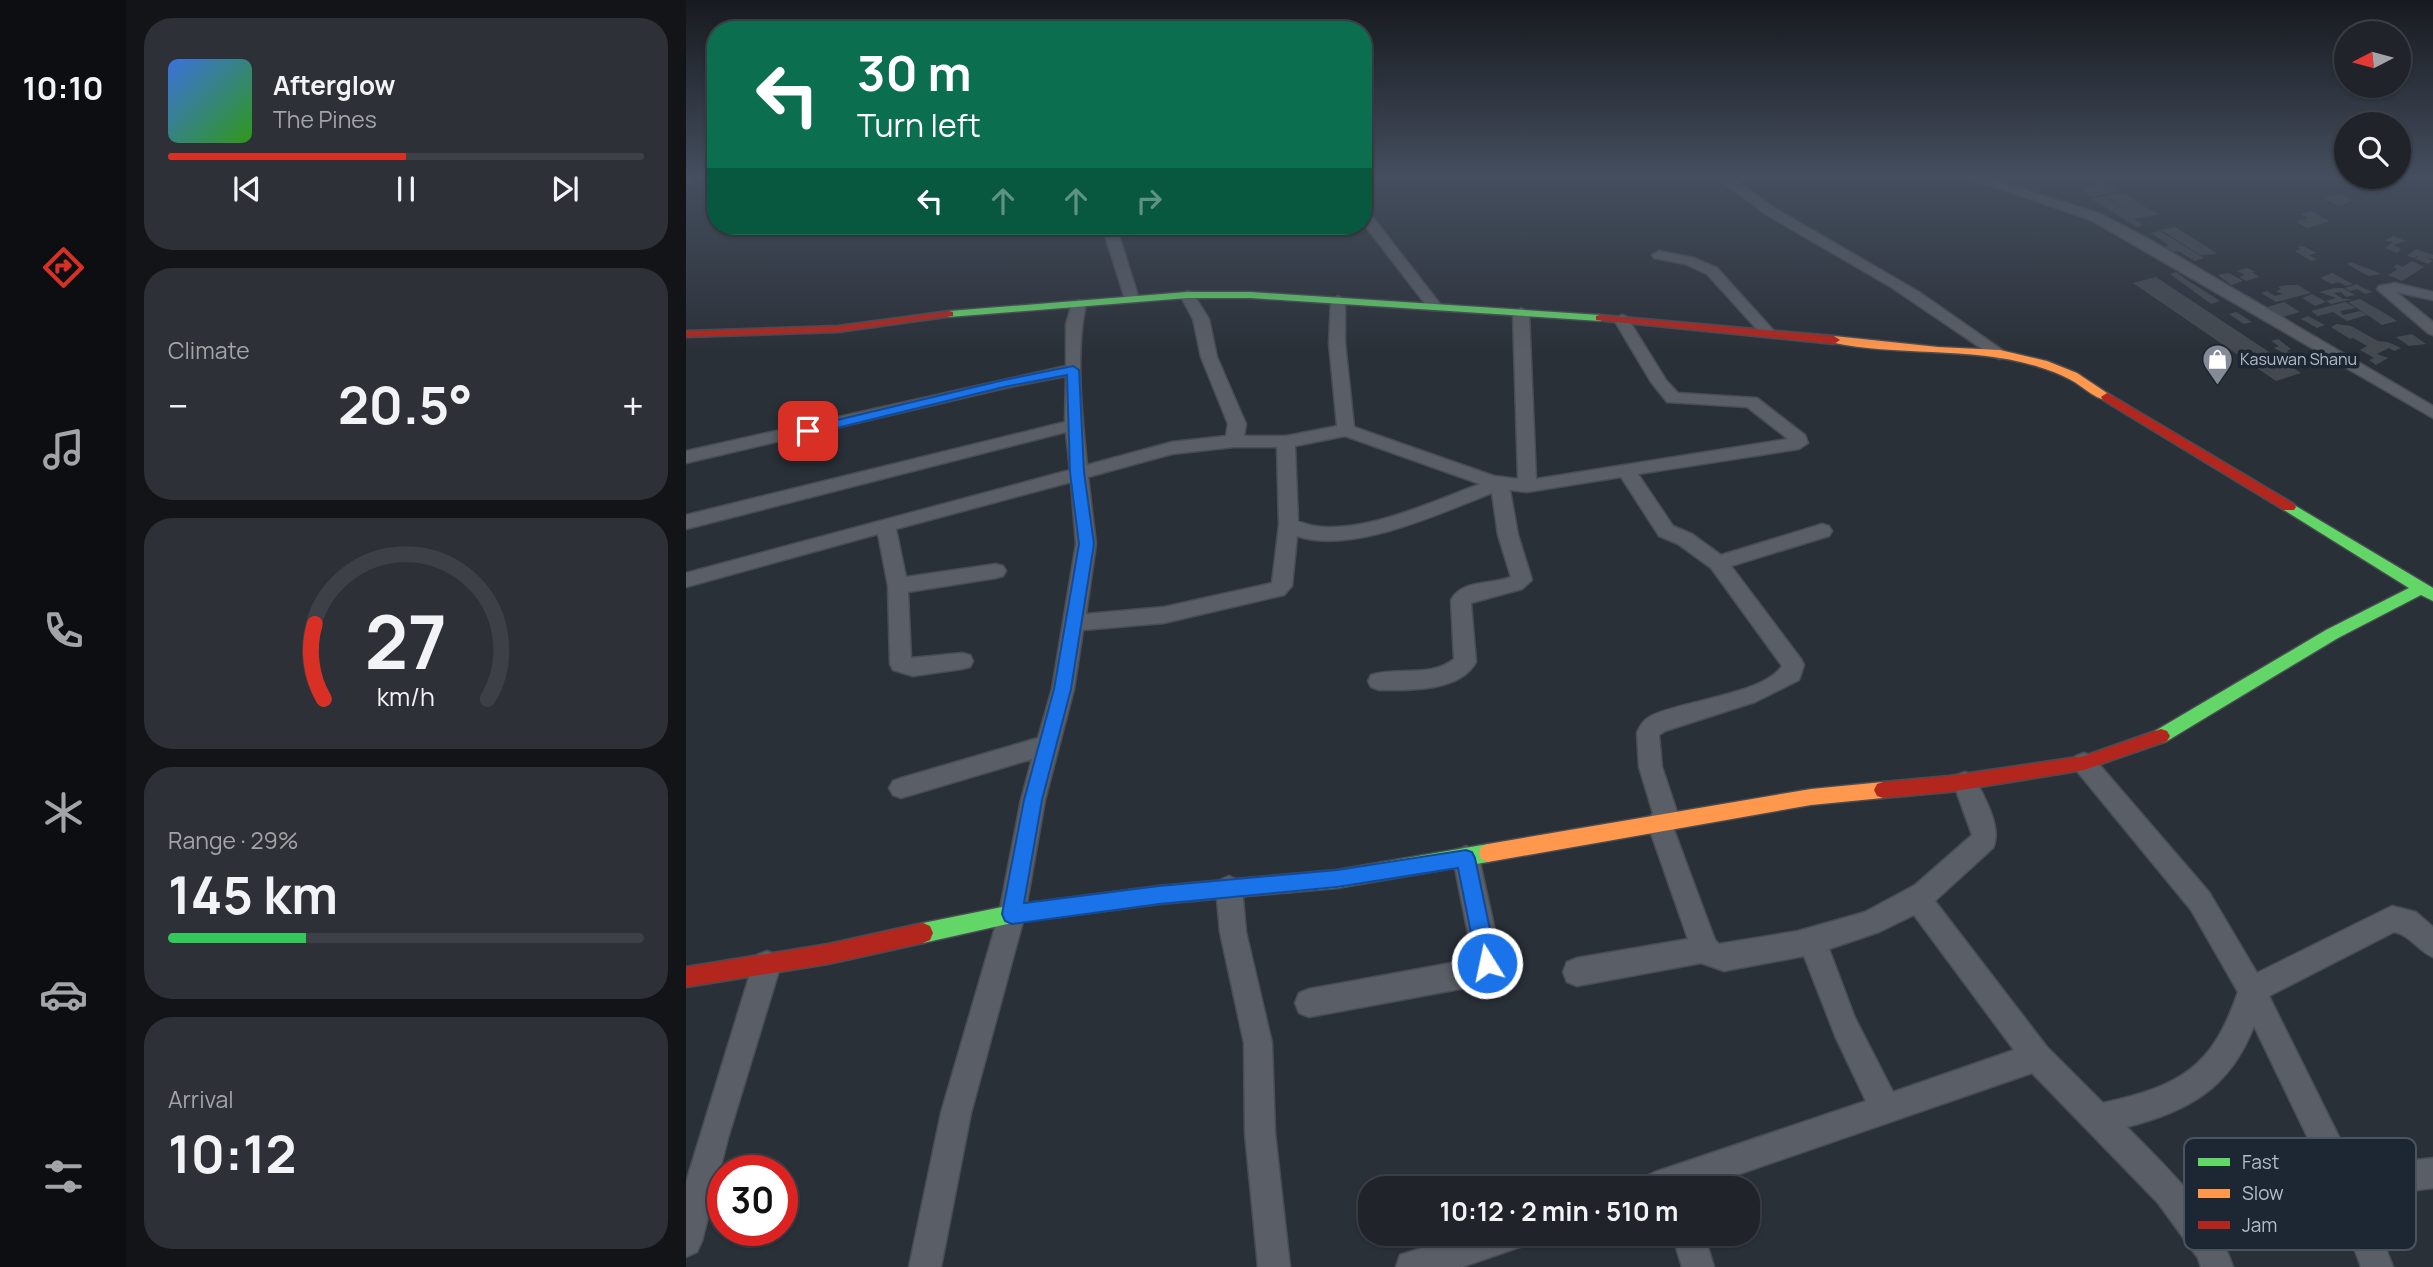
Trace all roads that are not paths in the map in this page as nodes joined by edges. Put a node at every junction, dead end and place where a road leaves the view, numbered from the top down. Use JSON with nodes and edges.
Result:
{"nodes":[{"id":1,"x":1112,"y":235,"type":"edge"},
{"id":2,"x":1379,"y":235,"type":"edge"},
{"id":3,"x":1808,"y":235,"type":"edge"},
{"id":4,"x":2130,"y":235,"type":"edge"},
{"id":5,"x":1659,"y":255,"type":"dead end"},
{"id":6,"x":1187,"y":295,"type":"junction"},
{"id":7,"x":2433,"y":296,"type":"edge"},
{"id":8,"x":1132,"y":299,"type":"junction"},
{"id":9,"x":1338,"y":300,"type":"junction"},
{"id":10,"x":1079,"y":304,"type":"junction"},
{"id":11,"x":1435,"y":307,"type":"junction"},
{"id":12,"x":1521,"y":313,"type":"junction"},
{"id":13,"x":1622,"y":320,"type":"junction"},
{"id":14,"x":2433,"y":330,"type":"edge"},
{"id":15,"x":686,"y":334,"type":"edge"},
{"id":16,"x":1769,"y":334,"type":"junction"},
{"id":17,"x":2000,"y":354,"type":"junction"},
{"id":18,"x":1073,"y":370,"type":"junction"},
{"id":19,"x":2433,"y":413,"type":"edge"},
{"id":20,"x":1074,"y":425,"type":"junction"},
{"id":21,"x":1346,"y":430,"type":"junction"},
{"id":22,"x":1234,"y":441,"type":"junction"},
{"id":23,"x":1286,"y":442,"type":"junction"},
{"id":24,"x":686,"y":457,"type":"edge"},
{"id":25,"x":1077,"y":472,"type":"junction"},
{"id":26,"x":1627,"y":472,"type":"junction"},
{"id":27,"x":1500,"y":484,"type":"junction"},
{"id":28,"x":1527,"y":486,"type":"junction"},
{"id":29,"x":686,"y":522,"type":"edge"},
{"id":30,"x":886,"y":525,"type":"junction"},
{"id":31,"x":1289,"y":525,"type":"junction"},
{"id":32,"x":1822,"y":531,"type":"dead end"},
{"id":33,"x":1718,"y":563,"type":"junction"},
{"id":34,"x":996,"y":571,"type":"dead end"},
{"id":35,"x":686,"y":580,"type":"edge"},
{"id":36,"x":898,"y":586,"type":"junction"},
{"id":37,"x":2427,"y":591,"type":"edge"},
{"id":38,"x":1074,"y":623,"type":"junction"},
{"id":39,"x":962,"y":661,"type":"dead end"},
{"id":40,"x":1379,"y":681,"type":"dead end"},
{"id":41,"x":1048,"y":745,"type":"junction"},
{"id":42,"x":2084,"y":763,"type":"junction"},
{"id":43,"x":1965,"y":782,"type":"junction"},
{"id":44,"x":901,"y":788,"type":"dead end"},
{"id":45,"x":1663,"y":822,"type":"junction"},
{"id":46,"x":1466,"y":858,"type":"junction"},
{"id":47,"x":1229,"y":888,"type":"junction"},
{"id":48,"x":1917,"y":898,"type":"junction"},
{"id":49,"x":1012,"y":914,"type":"junction"},
{"id":50,"x":1814,"y":942,"type":"junction"},
{"id":51,"x":2433,"y":944,"type":"edge"},
{"id":52,"x":1705,"y":949,"type":"junction"},
{"id":53,"x":767,"y":964,"type":"junction"},
{"id":54,"x":1577,"y":972,"type":"dead end"},
{"id":55,"x":686,"y":977,"type":"edge"},
{"id":56,"x":2252,"y":990,"type":"junction"},
{"id":57,"x":1309,"y":1003,"type":"dead end"},
{"id":58,"x":2037,"y":1057,"type":"junction"},
{"id":59,"x":1887,"y":1110,"type":"junction"},
{"id":60,"x":2098,"y":1119,"type":"junction"},
{"id":61,"x":2324,"y":1138,"type":"edge"},
{"id":62,"x":1696,"y":1176,"type":"edge"},
{"id":63,"x":2184,"y":1212,"type":"edge"},
{"id":64,"x":686,"y":1241,"type":"edge"},
{"id":65,"x":1478,"y":1246,"type":"edge"},
{"id":66,"x":1692,"y":1246,"type":"edge"},
{"id":67,"x":2211,"y":1250,"type":"edge"},
{"id":68,"x":2371,"y":1250,"type":"edge"},
{"id":69,"x":925,"y":1267,"type":"edge"},
{"id":70,"x":1274,"y":1267,"type":"edge"},
{"id":71,"x":1412,"y":1267,"type":"edge"},
{"id":72,"x":1698,"y":1267,"type":"edge"},
{"id":73,"x":2217,"y":1267,"type":"edge"},
{"id":74,"x":2377,"y":1267,"type":"edge"}],
"edges":[{"from":1,"to":8,"type":"street"},
{"from":2,"to":11,"type":"street"},
{"from":3,"to":17,"type":"street"},
{"from":4,"to":19,"type":"street"},
{"from":5,"to":16,"type":"street"},
{"from":6,"to":8,"type":"street"},
{"from":6,"to":9,"type":"street"},
{"from":6,"to":22,"type":"street"},
{"from":7,"to":14,"type":"street"},
{"from":8,"to":10,"type":"street"},
{"from":9,"to":11,"type":"street"},
{"from":9,"to":21,"type":"street"},
{"from":10,"to":15,"type":"street"},
{"from":10,"to":18,"type":"street"},
{"from":11,"to":12,"type":"street"},
{"from":12,"to":13,"type":"street"},
{"from":12,"to":28,"type":"street"},
{"from":13,"to":16,"type":"street"},
{"from":13,"to":26,"type":"street"},
{"from":16,"to":17,"type":"street"},
{"from":17,"to":37,"type":"street"},
{"from":18,"to":20,"type":"street"},
{"from":18,"to":24,"type":"street"},
{"from":20,"to":25,"type":"street"},
{"from":20,"to":29,"type":"street"},
{"from":21,"to":23,"type":"street"},
{"from":21,"to":27,"type":"street"},
{"from":22,"to":23,"type":"street"},
{"from":22,"to":25,"type":"street"},
{"from":23,"to":31,"type":"street"},
{"from":25,"to":30,"type":"street"},
{"from":25,"to":38,"type":"street"},
{"from":26,"to":28,"type":"street"},
{"from":26,"to":33,"type":"street"},
{"from":27,"to":28,"type":"street"},
{"from":27,"to":31,"type":"street"},
{"from":27,"to":40,"type":"street"},
{"from":30,"to":35,"type":"street"},
{"from":30,"to":36,"type":"street"},
{"from":31,"to":38,"type":"street"},
{"from":32,"to":33,"type":"street"},
{"from":33,"to":45,"type":"street"},
{"from":34,"to":36,"type":"street"},
{"from":36,"to":39,"type":"street"},
{"from":37,"to":42,"type":"street"},
{"from":38,"to":41,"type":"street"},
{"from":41,"to":44,"type":"street"},
{"from":41,"to":49,"type":"street"},
{"from":42,"to":43,"type":"street"},
{"from":42,"to":56,"type":"street"},
{"from":43,"to":45,"type":"street"},
{"from":43,"to":48,"type":"street"},
{"from":45,"to":46,"type":"street"},
{"from":45,"to":52,"type":"street"},
{"from":46,"to":47,"type":"street"},
{"from":46,"to":57,"type":"street"},
{"from":47,"to":49,"type":"street"},
{"from":47,"to":70,"type":"street"},
{"from":48,"to":50,"type":"street"},
{"from":48,"to":58,"type":"street"},
{"from":49,"to":53,"type":"street"},
{"from":49,"to":69,"type":"street"},
{"from":50,"to":52,"type":"street"},
{"from":50,"to":59,"type":"street"},
{"from":51,"to":56,"type":"street"},
{"from":52,"to":54,"type":"street"},
{"from":53,"to":55,"type":"street"},
{"from":53,"to":64,"type":"street"},
{"from":56,"to":60,"type":"street"},
{"from":56,"to":61,"type":"street"},
{"from":58,"to":59,"type":"street"},
{"from":58,"to":60,"type":"street"},
{"from":59,"to":62,"type":"street"},
{"from":60,"to":63,"type":"street"},
{"from":65,"to":71,"type":"street"},
{"from":66,"to":72,"type":"street"},
{"from":67,"to":73,"type":"street"},
{"from":68,"to":74,"type":"street"}]}
